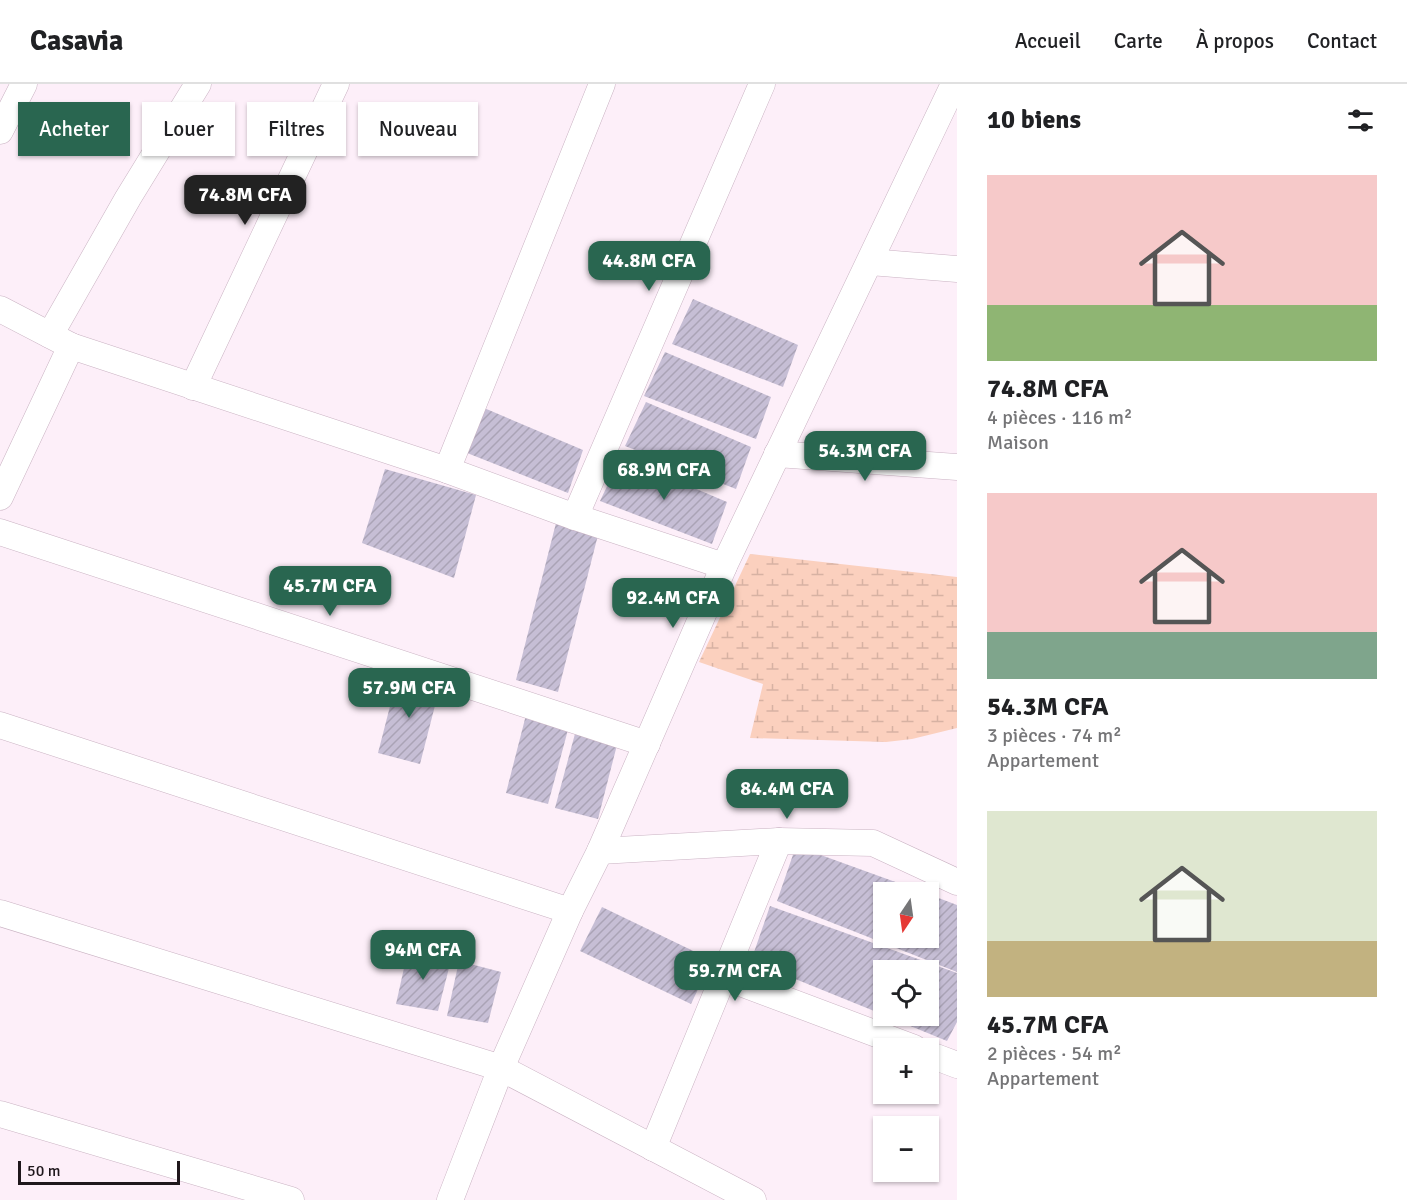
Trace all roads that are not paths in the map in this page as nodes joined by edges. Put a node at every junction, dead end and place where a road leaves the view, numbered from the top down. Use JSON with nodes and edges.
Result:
{"nodes":[{"id":1,"x":24,"y":84,"type":"edge"},
{"id":2,"x":198,"y":84,"type":"edge"},
{"id":3,"x":336,"y":84,"type":"edge"},
{"id":4,"x":602,"y":84,"type":"edge"},
{"id":5,"x":762,"y":84,"type":"edge"},
{"id":6,"x":954,"y":84,"type":"edge"},
{"id":7,"x":0,"y":131,"type":"edge"},
{"id":8,"x":870,"y":262,"type":"junction"},
{"id":9,"x":957,"y":269,"type":"edge"},
{"id":10,"x":0,"y":309,"type":"edge"},
{"id":11,"x":60,"y":340,"type":"junction"},
{"id":12,"x":193,"y":387,"type":"junction"},
{"id":13,"x":777,"y":454,"type":"junction"},
{"id":14,"x":957,"y":467,"type":"edge"},
{"id":15,"x":447,"y":470,"type":"junction"},
{"id":16,"x":0,"y":497,"type":"edge"},
{"id":17,"x":575,"y":517,"type":"junction"},
{"id":18,"x":0,"y":532,"type":"edge"},
{"id":19,"x":724,"y":566,"type":"junction"},
{"id":20,"x":0,"y":725,"type":"edge"},
{"id":21,"x":647,"y":744,"type":"junction"},
{"id":22,"x":778,"y":841,"type":"junction"},
{"id":23,"x":600,"y":851,"type":"junction"},
{"id":24,"x":957,"y":882,"type":"edge"},
{"id":25,"x":570,"y":911,"type":"junction"},
{"id":26,"x":0,"y":913,"type":"edge"},
{"id":27,"x":722,"y":976,"type":"junction"},
{"id":28,"x":887,"y":1038,"type":"edge"},
{"id":29,"x":939,"y":1058,"type":"edge"},
{"id":30,"x":957,"y":1065,"type":"edge"},
{"id":31,"x":501,"y":1068,"type":"junction"},
{"id":32,"x":0,"y":1114,"type":"edge"},
{"id":33,"x":653,"y":1148,"type":"junction"},
{"id":34,"x":291,"y":1200,"type":"edge"},
{"id":35,"x":450,"y":1200,"type":"edge"},
{"id":36,"x":753,"y":1200,"type":"edge"}],
"edges":[{"from":1,"to":7,"type":"street"},
{"from":2,"to":11,"type":"street"},
{"from":3,"to":12,"type":"street"},
{"from":4,"to":15,"type":"street"},
{"from":5,"to":17,"type":"street"},
{"from":6,"to":8,"type":"street"},
{"from":8,"to":9,"type":"street"},
{"from":8,"to":13,"type":"street"},
{"from":10,"to":11,"type":"street"},
{"from":11,"to":12,"type":"street"},
{"from":11,"to":16,"type":"street"},
{"from":12,"to":15,"type":"street"},
{"from":13,"to":14,"type":"street"},
{"from":13,"to":19,"type":"street"},
{"from":15,"to":17,"type":"street"},
{"from":17,"to":19,"type":"street"},
{"from":18,"to":21,"type":"street"},
{"from":19,"to":21,"type":"street"},
{"from":20,"to":25,"type":"street"},
{"from":21,"to":23,"type":"street"},
{"from":22,"to":23,"type":"street"},
{"from":22,"to":24,"type":"street"},
{"from":22,"to":27,"type":"street"},
{"from":23,"to":25,"type":"street"},
{"from":25,"to":31,"type":"street"},
{"from":26,"to":31,"type":"street"},
{"from":27,"to":28,"type":"street"},
{"from":27,"to":33,"type":"street"},
{"from":29,"to":30,"type":"street"},
{"from":31,"to":33,"type":"street"},
{"from":31,"to":35,"type":"street"},
{"from":32,"to":34,"type":"street"},
{"from":33,"to":36,"type":"street"}]}
